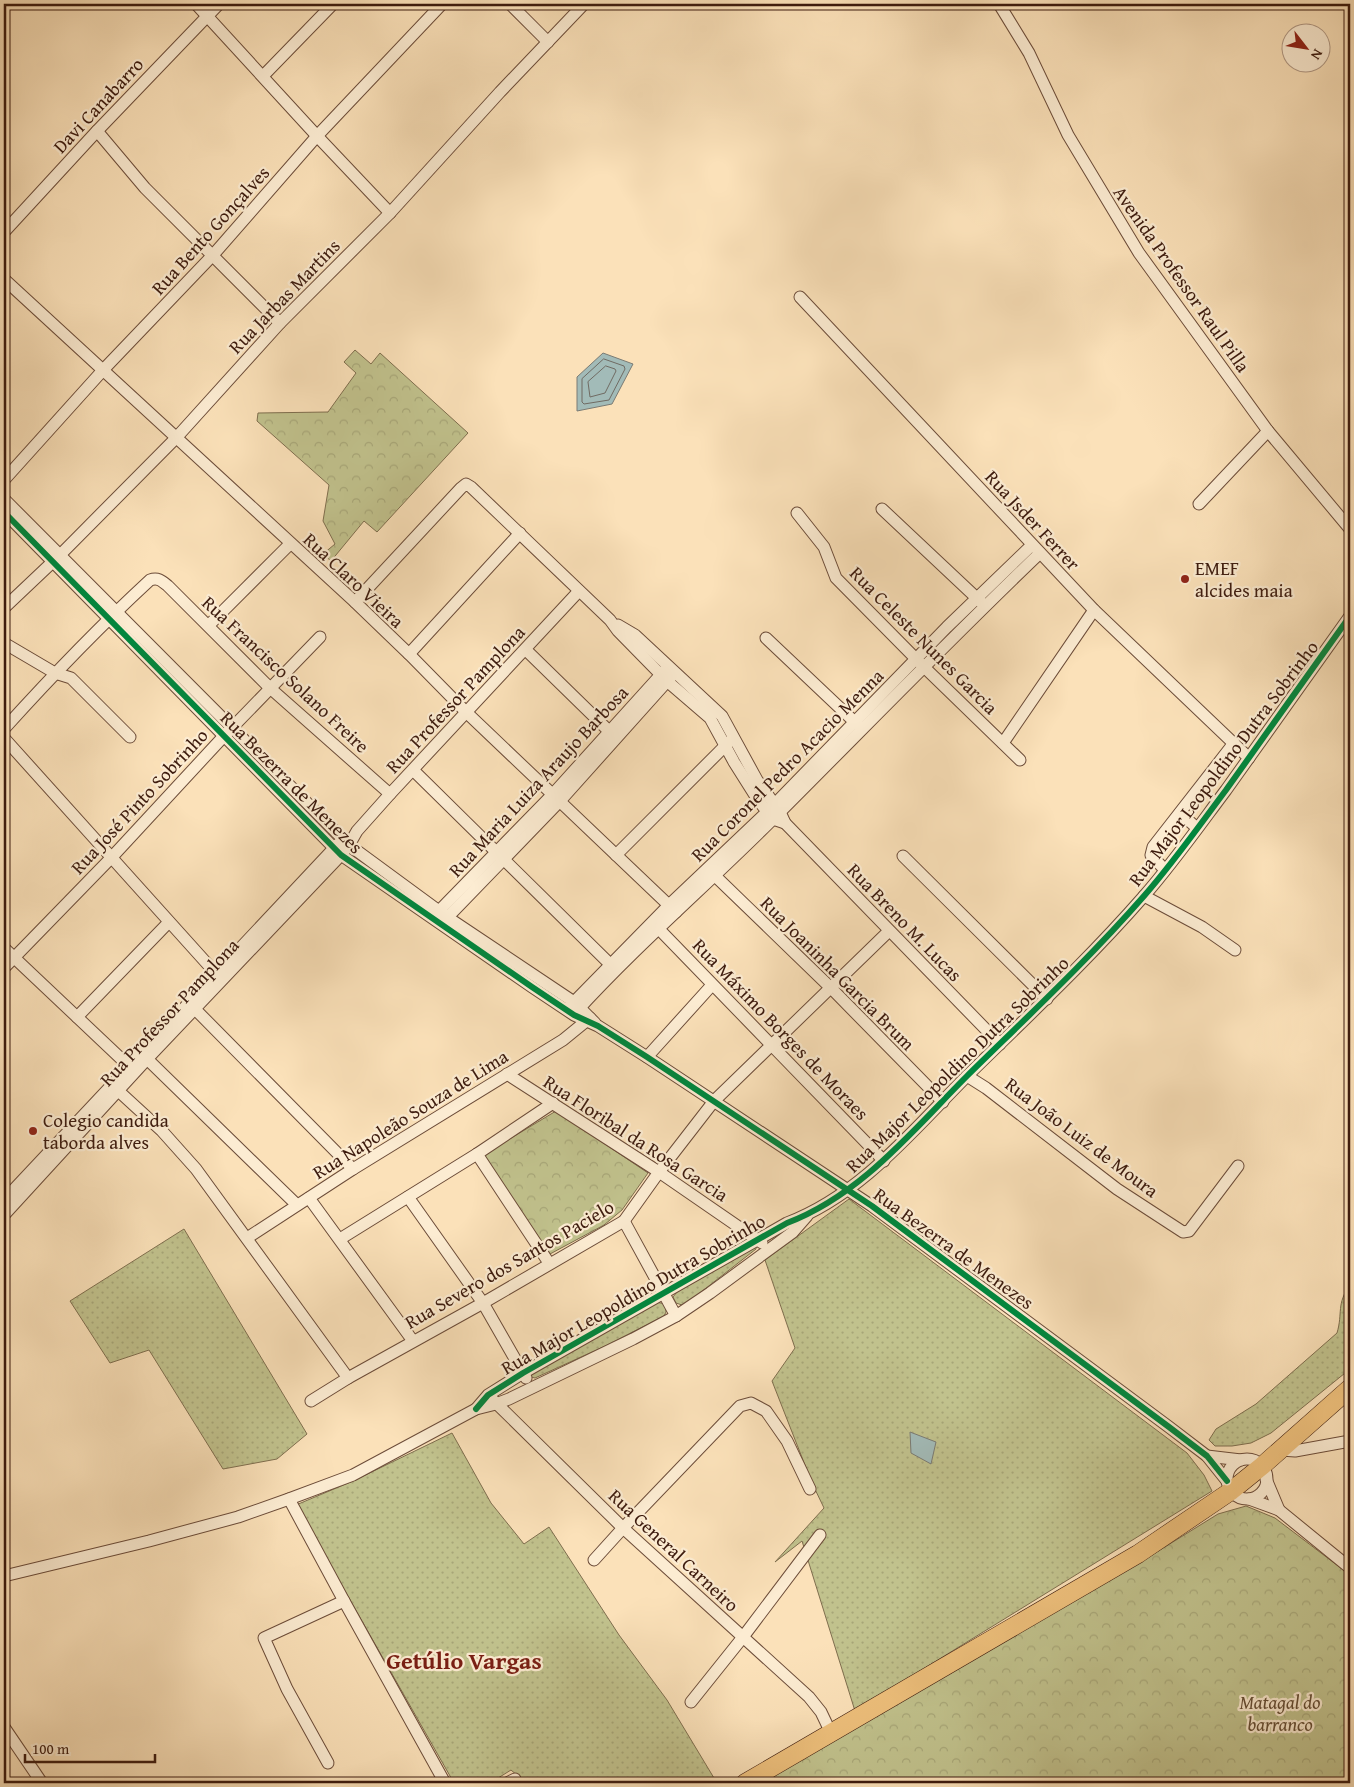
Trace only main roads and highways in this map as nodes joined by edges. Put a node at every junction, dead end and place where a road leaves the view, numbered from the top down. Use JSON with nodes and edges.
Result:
{"nodes":[{"id":1,"x":1350,"y":1388,"type":"edge"},
{"id":2,"x":745,"y":1783,"type":"edge"}],
"edges":[{"from":1,"to":2,"type":"highway"}]}
